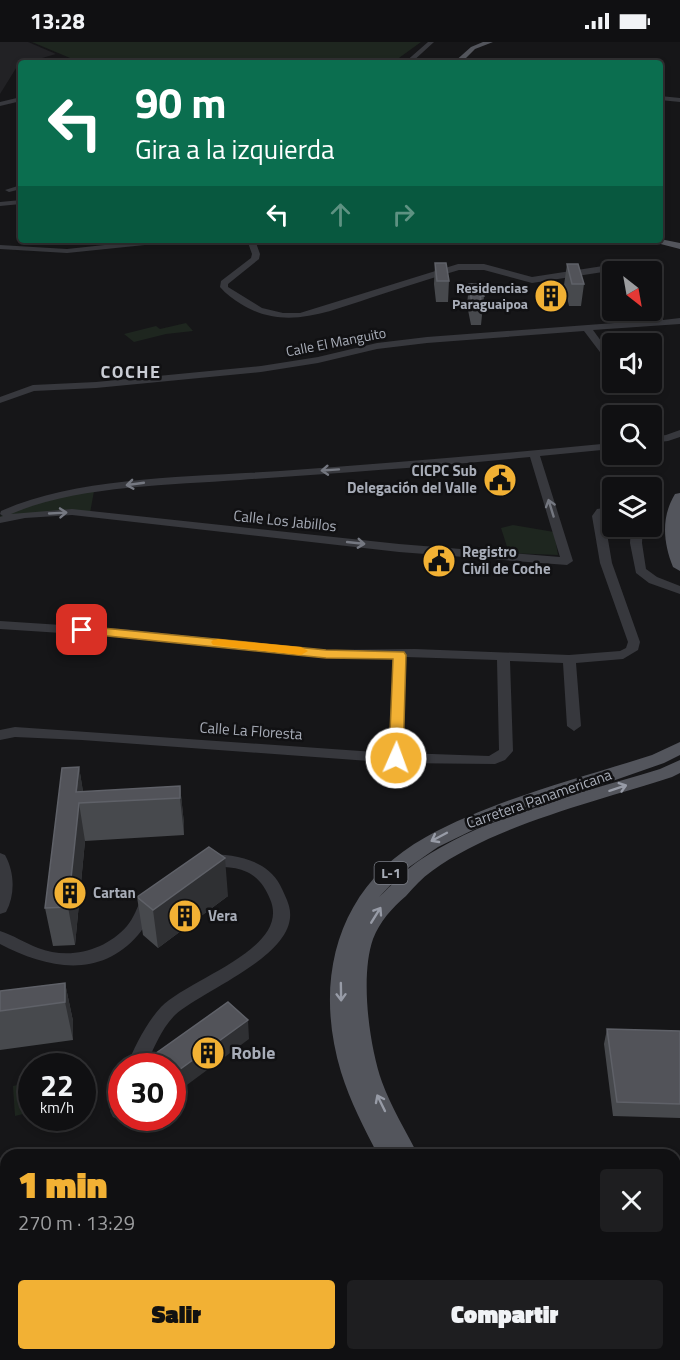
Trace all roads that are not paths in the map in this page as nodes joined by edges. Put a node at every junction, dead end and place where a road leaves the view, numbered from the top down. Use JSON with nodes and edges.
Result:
{"nodes":[{"id":1,"x":431,"y":42,"type":"edge"},
{"id":2,"x":482,"y":42,"type":"edge"},
{"id":3,"x":490,"y":42,"type":"edge"},
{"id":4,"x":410,"y":60,"type":"edge"},
{"id":5,"x":453,"y":60,"type":"edge"},
{"id":6,"x":460,"y":60,"type":"edge"},
{"id":7,"x":663,"y":98,"type":"edge"},
{"id":8,"x":18,"y":100,"type":"edge"},
{"id":9,"x":680,"y":100,"type":"edge"},
{"id":10,"x":0,"y":104,"type":"edge"},
{"id":11,"x":18,"y":188,"type":"edge"},
{"id":12,"x":9,"y":190,"type":"dead end"},
{"id":13,"x":18,"y":202,"type":"edge"},
{"id":14,"x":0,"y":204,"type":"edge"},
{"id":15,"x":663,"y":238,"type":"edge"},
{"id":16,"x":18,"y":241,"type":"edge"},
{"id":17,"x":680,"y":241,"type":"edge"},
{"id":18,"x":95,"y":243,"type":"edge"},
{"id":19,"x":149,"y":243,"type":"edge"},
{"id":20,"x":252,"y":243,"type":"edge"},
{"id":21,"x":663,"y":243,"type":"edge"},
{"id":22,"x":0,"y":246,"type":"edge"},
{"id":23,"x":680,"y":246,"type":"edge"},
{"id":24,"x":98,"y":249,"type":"junction"},
{"id":25,"x":602,"y":269,"type":"edge"},
{"id":26,"x":680,"y":321,"type":"edge"},
{"id":27,"x":659,"y":323,"type":"joint"},
{"id":28,"x":587,"y":329,"type":"junction"},
{"id":29,"x":599,"y":345,"type":"junction"},
{"id":30,"x":602,"y":346,"type":"edge"},
{"id":31,"x":602,"y":349,"type":"edge"},
{"id":32,"x":0,"y":400,"type":"edge"},
{"id":33,"x":680,"y":433,"type":"edge"},
{"id":34,"x":662,"y":439,"type":"edge"},
{"id":35,"x":602,"y":447,"type":"edge"},
{"id":36,"x":534,"y":454,"type":"junction"},
{"id":37,"x":96,"y":490,"type":"junction"},
{"id":38,"x":680,"y":497,"type":"edge"},
{"id":39,"x":602,"y":511,"type":"edge"},
{"id":40,"x":91,"y":514,"type":"junction"},
{"id":41,"x":0,"y":515,"type":"edge"},
{"id":42,"x":0,"y":520,"type":"edge"},
{"id":43,"x":636,"y":537,"type":"edge"},
{"id":44,"x":680,"y":567,"type":"edge"},
{"id":45,"x":680,"y":590,"type":"edge"},
{"id":46,"x":0,"y":625,"type":"edge"},
{"id":47,"x":400,"y":655,"type":"junction"},
{"id":48,"x":503,"y":656,"type":"junction"},
{"id":49,"x":569,"y":659,"type":"junction"},
{"id":50,"x":574,"y":726,"type":"dead end"},
{"id":51,"x":0,"y":735,"type":"edge"},
{"id":52,"x":680,"y":748,"type":"edge"},
{"id":53,"x":396,"y":758,"type":"junction"},
{"id":54,"x":680,"y":766,"type":"edge"},
{"id":55,"x":0,"y":859,"type":"edge"},
{"id":56,"x":193,"y":862,"type":"edge"},
{"id":57,"x":155,"y":891,"type":"edge"},
{"id":58,"x":0,"y":908,"type":"edge"},
{"id":59,"x":0,"y":937,"type":"edge"},
{"id":60,"x":143,"y":1053,"type":"edge"},
{"id":61,"x":387,"y":1149,"type":"edge"},
{"id":62,"x":403,"y":1149,"type":"edge"}],
"edges":[{"from":1,"to":4,"type":"street"},
{"from":2,"to":5,"type":"main road"},
{"from":3,"to":6,"type":"main road"},
{"from":7,"to":9,"type":"street"},
{"from":8,"to":10,"type":"street"},
{"from":11,"to":12,"type":"street"},
{"from":13,"to":14,"type":"street"},
{"from":15,"to":17,"type":"main road"},
{"from":16,"to":22,"type":"street"},
{"from":18,"to":24,"type":"street"},
{"from":19,"to":24,"type":"street"},
{"from":20,"to":25,"type":"street"},
{"from":21,"to":23,"type":"main road"},
{"from":22,"to":24,"type":"street"},
{"from":26,"to":27,"type":"street","name":"Calle El Manguito"},
{"from":27,"to":28,"type":"street","name":"Calle El Manguito"},
{"from":28,"to":29,"type":"street"},
{"from":28,"to":32,"type":"street","name":"Calle El Manguito"},
{"from":29,"to":30,"type":"street"},
{"from":29,"to":31,"type":"street"},
{"from":33,"to":34,"type":"street"},
{"from":35,"to":36,"type":"street"},
{"from":36,"to":37,"type":"street","one_way":true},
{"from":40,"to":36,"type":"street","name":"Calle Los Jabillos","one_way":true},
{"from":37,"to":40,"type":"street"},
{"from":37,"to":41,"type":"street"},
{"from":38,"to":44,"type":"main road"},
{"from":39,"to":49,"type":"street"},
{"from":42,"to":40,"type":"street","name":"Calle Los Jabillos","one_way":true},
{"from":43,"to":45,"type":"street"},
{"from":46,"to":47,"type":"street"},
{"from":47,"to":48,"type":"street"},
{"from":47,"to":53,"type":"street"},
{"from":48,"to":49,"type":"street"},
{"from":48,"to":53,"type":"street","name":"Calle La Floresta"},
{"from":49,"to":50,"type":"street"},
{"from":51,"to":53,"type":"street","name":"Calle La Floresta"},
{"from":52,"to":61,"type":"main road","name":"Carretera Panamericana","number":"L-1","one_way":true},
{"from":62,"to":54,"type":"main road","name":"Carretera Panamericana","number":"L-1","one_way":true},
{"from":55,"to":58,"type":"street"},
{"from":56,"to":60,"type":"street"},
{"from":57,"to":59,"type":"street"}]}
